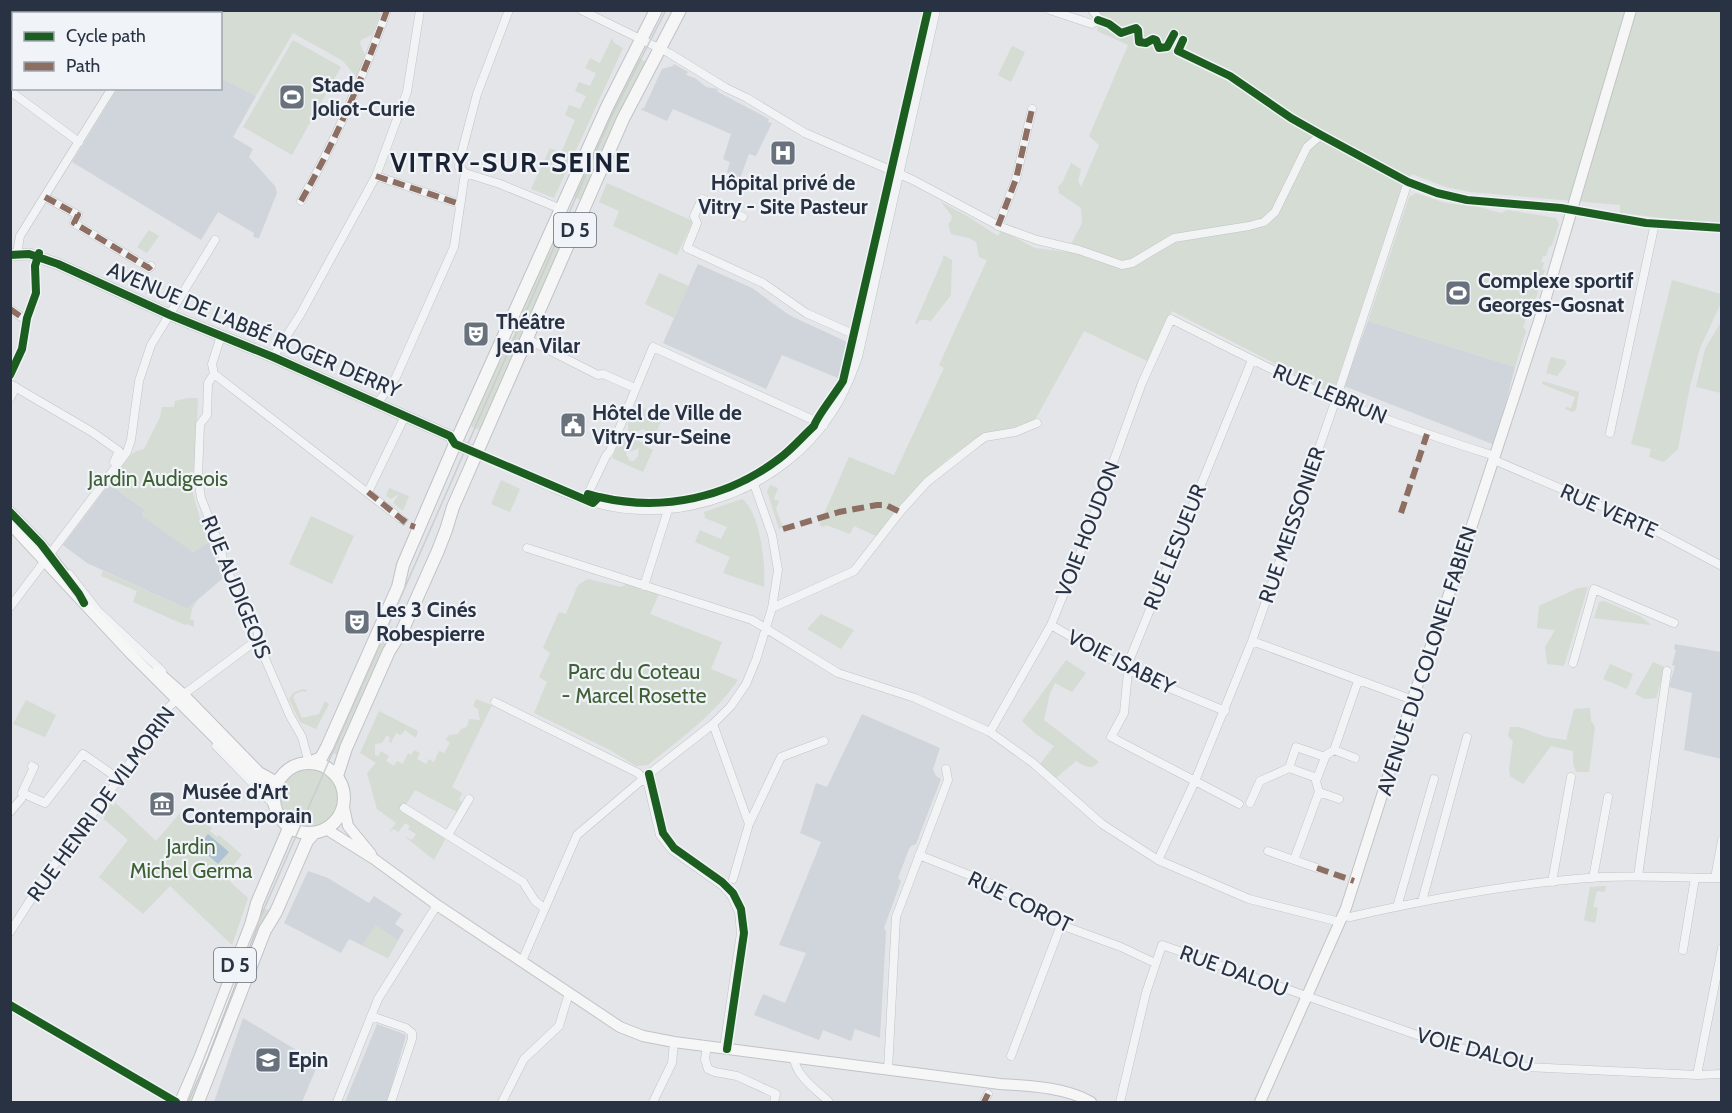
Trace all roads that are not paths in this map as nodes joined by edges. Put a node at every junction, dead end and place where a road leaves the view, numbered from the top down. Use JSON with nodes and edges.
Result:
{"nodes":[{"id":1,"x":387,"y":10,"type":"edge"},
{"id":2,"x":420,"y":10,"type":"edge"},
{"id":3,"x":509,"y":10,"type":"edge"},
{"id":4,"x":581,"y":10,"type":"edge"},
{"id":5,"x":656,"y":10,"type":"edge"},
{"id":6,"x":680,"y":10,"type":"edge"},
{"id":7,"x":936,"y":10,"type":"edge"},
{"id":8,"x":1050,"y":10,"type":"edge"},
{"id":9,"x":1092,"y":10,"type":"edge"},
{"id":10,"x":1631,"y":10,"type":"edge"},
{"id":11,"x":641,"y":40,"type":"junction"},
{"id":12,"x":659,"y":50,"type":"junction"},
{"id":13,"x":111,"y":90,"type":"edge"},
{"id":14,"x":10,"y":91,"type":"edge"},
{"id":15,"x":1032,"y":109,"type":"dead end"},
{"id":16,"x":79,"y":142,"type":"junction"},
{"id":17,"x":465,"y":173,"type":"junction"},
{"id":18,"x":899,"y":173,"type":"junction"},
{"id":19,"x":376,"y":176,"type":"junction"},
{"id":20,"x":1408,"y":182,"type":"junction"},
{"id":21,"x":45,"y":197,"type":"junction"},
{"id":22,"x":301,"y":201,"type":"dead end"},
{"id":23,"x":460,"y":204,"type":"junction"},
{"id":24,"x":561,"y":209,"type":"junction"},
{"id":25,"x":1572,"y":210,"type":"junction"},
{"id":26,"x":743,"y":217,"type":"dead end"},
{"id":27,"x":1656,"y":223,"type":"junction"},
{"id":28,"x":998,"y":226,"type":"junction"},
{"id":29,"x":1722,"y":228,"type":"edge"},
{"id":30,"x":216,"y":240,"type":"dead end"},
{"id":31,"x":14,"y":254,"type":"edge"},
{"id":32,"x":39,"y":255,"type":"junction"},
{"id":33,"x":151,"y":266,"type":"dead end"},
{"id":34,"x":10,"y":309,"type":"edge"},
{"id":35,"x":170,"y":315,"type":"junction"},
{"id":36,"x":1171,"y":319,"type":"joint"},
{"id":37,"x":27,"y":321,"type":"junction"},
{"id":38,"x":221,"y":336,"type":"junction"},
{"id":39,"x":862,"y":338,"type":"junction"},
{"id":40,"x":527,"y":339,"type":"junction"},
{"id":41,"x":273,"y":357,"type":"junction"},
{"id":42,"x":1252,"y":360,"type":"junction"},
{"id":43,"x":214,"y":374,"type":"junction"},
{"id":44,"x":10,"y":375,"type":"edge"},
{"id":45,"x":13,"y":386,"type":"edge"},
{"id":46,"x":635,"y":388,"type":"junction"},
{"id":47,"x":10,"y":398,"type":"edge"},
{"id":48,"x":1336,"y":399,"type":"junction"},
{"id":49,"x":377,"y":404,"type":"junction"},
{"id":50,"x":405,"y":416,"type":"junction"},
{"id":51,"x":1036,"y":423,"type":"dead end"},
{"id":52,"x":824,"y":425,"type":"junction"},
{"id":53,"x":1610,"y":432,"type":"dead end"},
{"id":54,"x":455,"y":444,"type":"junction"},
{"id":55,"x":125,"y":451,"type":"junction"},
{"id":56,"x":477,"y":453,"type":"junction"},
{"id":57,"x":1494,"y":458,"type":"junction"},
{"id":58,"x":754,"y":484,"type":"junction"},
{"id":59,"x":368,"y":492,"type":"junction"},
{"id":60,"x":585,"y":500,"type":"junction"},
{"id":61,"x":10,"y":506,"type":"edge"},
{"id":62,"x":668,"y":510,"type":"junction"},
{"id":63,"x":10,"y":512,"type":"edge"},
{"id":64,"x":400,"y":518,"type":"tunnel mouth"},
{"id":65,"x":10,"y":524,"type":"edge"},
{"id":66,"x":10,"y":530,"type":"edge"},
{"id":67,"x":527,"y":548,"type":"dead end"},
{"id":68,"x":48,"y":555,"type":"junction"},
{"id":69,"x":1722,"y":566,"type":"edge"},
{"id":70,"x":644,"y":586,"type":"junction"},
{"id":71,"x":10,"y":607,"type":"edge"},
{"id":72,"x":772,"y":608,"type":"junction"},
{"id":73,"x":1674,"y":623,"type":"dead end"},
{"id":74,"x":1051,"y":625,"type":"junction"},
{"id":75,"x":765,"y":628,"type":"junction"},
{"id":76,"x":257,"y":640,"type":"junction"},
{"id":77,"x":1252,"y":641,"type":"junction"},
{"id":78,"x":1573,"y":663,"type":"dead end"},
{"id":79,"x":1128,"y":668,"type":"junction"},
{"id":80,"x":1667,"y":671,"type":"dead end"},
{"id":81,"x":1358,"y":681,"type":"junction"},
{"id":82,"x":182,"y":696,"type":"junction"},
{"id":83,"x":1413,"y":700,"type":"junction"},
{"id":84,"x":495,"y":702,"type":"dead end"},
{"id":85,"x":1225,"y":711,"type":"junction"},
{"id":86,"x":713,"y":724,"type":"junction"},
{"id":87,"x":990,"y":732,"type":"junction"},
{"id":88,"x":1467,"y":737,"type":"dead end"},
{"id":89,"x":824,"y":741,"type":"dead end"},
{"id":90,"x":1334,"y":750,"type":"junction"},
{"id":91,"x":1325,"y":757,"type":"junction"},
{"id":92,"x":1355,"y":758,"type":"dead end"},
{"id":93,"x":309,"y":763,"type":"junction"},
{"id":94,"x":32,"y":766,"type":"dead end"},
{"id":95,"x":946,"y":768,"type":"dead end"},
{"id":96,"x":1289,"y":768,"type":"junction"},
{"id":97,"x":337,"y":776,"type":"junction"},
{"id":98,"x":1571,"y":777,"type":"dead end"},
{"id":99,"x":644,"y":778,"type":"junction"},
{"id":100,"x":1317,"y":778,"type":"junction"},
{"id":101,"x":119,"y":779,"type":"junction"},
{"id":102,"x":1434,"y":779,"type":"dead end"},
{"id":103,"x":278,"y":780,"type":"junction"},
{"id":104,"x":1195,"y":781,"type":"junction"},
{"id":105,"x":1319,"y":792,"type":"junction"},
{"id":106,"x":1608,"y":797,"type":"dead end"},
{"id":107,"x":21,"y":799,"type":"dead end"},
{"id":108,"x":469,"y":799,"type":"dead end"},
{"id":109,"x":1339,"y":799,"type":"dead end"},
{"id":110,"x":274,"y":802,"type":"junction"},
{"id":111,"x":1250,"y":803,"type":"dead end"},
{"id":112,"x":1239,"y":804,"type":"dead end"},
{"id":113,"x":344,"y":807,"type":"junction"},
{"id":114,"x":404,"y":808,"type":"dead end"},
{"id":115,"x":10,"y":812,"type":"edge"},
{"id":116,"x":749,"y":824,"type":"junction"},
{"id":117,"x":289,"y":828,"type":"junction"},
{"id":118,"x":320,"y":831,"type":"junction"},
{"id":119,"x":448,"y":835,"type":"junction"},
{"id":120,"x":1722,"y":840,"type":"edge"},
{"id":121,"x":1269,"y":851,"type":"dead end"},
{"id":122,"x":919,"y":855,"type":"junction"},
{"id":123,"x":374,"y":859,"type":"junction"},
{"id":124,"x":1158,"y":860,"type":"junction"},
{"id":125,"x":1294,"y":860,"type":"junction"},
{"id":126,"x":1317,"y":868,"type":"dead end"},
{"id":127,"x":1638,"y":876,"type":"junction"},
{"id":128,"x":1593,"y":878,"type":"junction"},
{"id":129,"x":1695,"y":878,"type":"junction"},
{"id":130,"x":1718,"y":878,"type":"edge"},
{"id":131,"x":733,"y":879,"type":"dead end"},
{"id":132,"x":1552,"y":882,"type":"junction"},
{"id":133,"x":1422,"y":901,"type":"junction"},
{"id":134,"x":437,"y":905,"type":"junction"},
{"id":135,"x":1397,"y":907,"type":"junction"},
{"id":136,"x":544,"y":908,"type":"junction"},
{"id":137,"x":1342,"y":919,"type":"junction"},
{"id":138,"x":1060,"y":925,"type":"junction"},
{"id":139,"x":10,"y":932,"type":"edge"},
{"id":140,"x":1722,"y":948,"type":"edge"},
{"id":141,"x":1683,"y":950,"type":"dead end"},
{"id":142,"x":522,"y":960,"type":"junction"},
{"id":143,"x":1155,"y":963,"type":"junction"},
{"id":144,"x":569,"y":993,"type":"junction"},
{"id":145,"x":1306,"y":998,"type":"junction"},
{"id":146,"x":10,"y":1005,"type":"edge"},
{"id":147,"x":371,"y":1016,"type":"junction"},
{"id":148,"x":674,"y":1042,"type":"junction"},
{"id":149,"x":707,"y":1046,"type":"junction"},
{"id":150,"x":724,"y":1048,"type":"junction"},
{"id":151,"x":1011,"y":1056,"type":"dead end"},
{"id":152,"x":794,"y":1057,"type":"junction"},
{"id":153,"x":888,"y":1070,"type":"junction"},
{"id":154,"x":1722,"y":1074,"type":"edge"},
{"id":155,"x":1697,"y":1075,"type":"junction"},
{"id":156,"x":1000,"y":1084,"type":"junction"},
{"id":157,"x":988,"y":1094,"type":"dead end"},
{"id":158,"x":176,"y":1102,"type":"edge"},
{"id":159,"x":181,"y":1102,"type":"edge"},
{"id":160,"x":198,"y":1102,"type":"edge"},
{"id":161,"x":337,"y":1102,"type":"edge"},
{"id":162,"x":391,"y":1102,"type":"edge"},
{"id":163,"x":502,"y":1102,"type":"edge"},
{"id":164,"x":653,"y":1102,"type":"edge"},
{"id":165,"x":774,"y":1102,"type":"edge"},
{"id":166,"x":830,"y":1102,"type":"edge"},
{"id":167,"x":984,"y":1102,"type":"edge"},
{"id":168,"x":1077,"y":1102,"type":"edge"},
{"id":169,"x":1091,"y":1102,"type":"edge"},
{"id":170,"x":1120,"y":1102,"type":"edge"},
{"id":171,"x":1260,"y":1102,"type":"edge"}],
"edges":[{"from":1,"to":22,"type":"street"},
{"from":2,"to":19,"type":"street"},
{"from":3,"to":17,"type":"street"},
{"from":4,"to":11,"type":"street"},
{"from":5,"to":11,"type":"main road","number":"D 5"},
{"from":6,"to":12,"type":"main road","number":"D 5"},
{"from":7,"to":18,"type":"street"},
{"from":8,"to":9,"type":"street"},
{"from":10,"to":25,"type":"main road","name":"AVENUE DU COLONEL FABIEN"},
{"from":11,"to":12,"type":"street"},
{"from":11,"to":24,"type":"main road","number":"D 5"},
{"from":12,"to":18,"type":"street"},
{"from":12,"to":40,"type":"main road","number":"D 5"},
{"from":13,"to":16,"type":"street"},
{"from":14,"to":16,"type":"street"},
{"from":15,"to":28,"type":"street"},
{"from":16,"to":21,"type":"street"},
{"from":17,"to":23,"type":"street"},
{"from":17,"to":24,"type":"street"},
{"from":18,"to":28,"type":"street"},
{"from":18,"to":39,"type":"street"},
{"from":19,"to":23,"type":"street"},
{"from":19,"to":41,"type":"street"},
{"from":20,"to":25,"type":"street"},
{"from":20,"to":28,"type":"street"},
{"from":20,"to":48,"type":"street","name":"RUE MEISSONIER"},
{"from":21,"to":31,"type":"street"},
{"from":21,"to":33,"type":"street"},
{"from":23,"to":49,"type":"street"},
{"from":24,"to":54,"type":"main road","number":"D 5"},
{"from":25,"to":27,"type":"street"},
{"from":25,"to":57,"type":"main road","name":"AVENUE DU COLONEL FABIEN"},
{"from":26,"to":39,"type":"street"},
{"from":27,"to":29,"type":"street"},
{"from":27,"to":53,"type":"street"},
{"from":30,"to":35,"type":"street"},
{"from":31,"to":32,"type":"main road","name":"AVENUE DE L'ABBÉ ROGER DERRY"},
{"from":32,"to":35,"type":"main road","name":"AVENUE DE L'ABBÉ ROGER DERRY"},
{"from":32,"to":37,"type":"street"},
{"from":34,"to":37,"type":"street"},
{"from":35,"to":38,"type":"main road","name":"AVENUE DE L'ABBÉ ROGER DERRY"},
{"from":35,"to":55,"type":"street"},
{"from":36,"to":42,"type":"street","name":"RUE LEBRUN"},
{"from":36,"to":74,"type":"street","name":"VOIE HOUDON"},
{"from":37,"to":44,"type":"street"},
{"from":38,"to":41,"type":"main road","name":"AVENUE DE L'ABBÉ ROGER DERRY"},
{"from":38,"to":43,"type":"street","name":"RUE AUDIGEOIS"},
{"from":39,"to":52,"type":"street"},
{"from":40,"to":46,"type":"street"},
{"from":40,"to":56,"type":"main road","number":"D 5"},
{"from":41,"to":49,"type":"main road","name":"AVENUE DE L'ABBÉ ROGER DERRY"},
{"from":42,"to":48,"type":"street","name":"RUE LEBRUN"},
{"from":42,"to":79,"type":"street","name":"RUE LESUEUR"},
{"from":43,"to":59,"type":"street"},
{"from":43,"to":76,"type":"street","name":"RUE AUDIGEOIS"},
{"from":45,"to":47,"type":"street"},
{"from":45,"to":55,"type":"street"},
{"from":46,"to":52,"type":"street"},
{"from":46,"to":60,"type":"street"},
{"from":48,"to":57,"type":"street","name":"RUE LEBRUN"},
{"from":48,"to":77,"type":"street","name":"RUE MEISSONIER"},
{"from":49,"to":50,"type":"main road","name":"AVENUE DE L'ABBÉ ROGER DERRY"},
{"from":50,"to":54,"type":"main road","name":"AVENUE DE L'ABBÉ ROGER DERRY"},
{"from":50,"to":59,"type":"street"},
{"from":51,"to":72,"type":"street"},
{"from":52,"to":58,"type":"street"},
{"from":54,"to":56,"type":"main road","name":"AVENUE DE L'ABBÉ ROGER DERRY"},
{"from":54,"to":93,"type":"main road","number":"D 5"},
{"from":55,"to":68,"type":"street"},
{"from":56,"to":60,"type":"street"},
{"from":56,"to":97,"type":"main road","number":"D 5"},
{"from":57,"to":69,"type":"street","name":"RUE VERTE"},
{"from":57,"to":83,"type":"main road","name":"AVENUE DU COLONEL FABIEN"},
{"from":58,"to":62,"type":"street"},
{"from":58,"to":72,"type":"street"},
{"from":59,"to":64,"type":"street"},
{"from":60,"to":62,"type":"street"},
{"from":61,"to":68,"type":"street"},
{"from":62,"to":70,"type":"street"},
{"from":63,"to":68,"type":"main road"},
{"from":65,"to":68,"type":"main road"},
{"from":66,"to":68,"type":"street"},
{"from":67,"to":70,"type":"street"},
{"from":68,"to":71,"type":"street"},
{"from":68,"to":82,"type":"street"},
{"from":68,"to":82,"type":"main road"},
{"from":70,"to":75,"type":"street"},
{"from":72,"to":75,"type":"street"},
{"from":73,"to":78,"type":"street"},
{"from":74,"to":79,"type":"street","name":"VOIE ISABEY"},
{"from":74,"to":87,"type":"street","name":"VOIE HOUDON"},
{"from":75,"to":86,"type":"street"},
{"from":75,"to":87,"type":"street"},
{"from":76,"to":82,"type":"street","name":"RUE HENRI DE VILMORIN"},
{"from":76,"to":93,"type":"street","name":"RUE AUDIGEOIS"},
{"from":77,"to":81,"type":"street"},
{"from":77,"to":85,"type":"street","name":"RUE MEISSONIER"},
{"from":79,"to":85,"type":"street","name":"VOIE ISABEY"},
{"from":79,"to":104,"type":"street","name":"RUE LESUEUR"},
{"from":80,"to":127,"type":"street"},
{"from":81,"to":83,"type":"street"},
{"from":81,"to":90,"type":"street"},
{"from":82,"to":101,"type":"street","name":"RUE HENRI DE VILMORIN"},
{"from":82,"to":103,"type":"main road"},
{"from":82,"to":110,"type":"main road"},
{"from":83,"to":137,"type":"main road","name":"AVENUE DU COLONEL FABIEN"},
{"from":84,"to":99,"type":"street"},
{"from":85,"to":104,"type":"street","name":"RUE MEISSONIER"},
{"from":86,"to":99,"type":"street"},
{"from":86,"to":116,"type":"street"},
{"from":87,"to":124,"type":"street"},
{"from":88,"to":133,"type":"street"},
{"from":89,"to":116,"type":"street"},
{"from":90,"to":91,"type":"street"},
{"from":90,"to":92,"type":"street"},
{"from":91,"to":96,"type":"street"},
{"from":91,"to":100,"type":"street"},
{"from":93,"to":97,"type":"main road"},
{"from":93,"to":103,"type":"main road"},
{"from":94,"to":101,"type":"street"},
{"from":95,"to":122,"type":"street"},
{"from":96,"to":100,"type":"street"},
{"from":96,"to":111,"type":"street"},
{"from":97,"to":113,"type":"main road"},
{"from":98,"to":132,"type":"street"},
{"from":99,"to":136,"type":"street"},
{"from":99,"to":150,"type":"street"},
{"from":100,"to":105,"type":"street"},
{"from":101,"to":139,"type":"street","name":"RUE HENRI DE VILMORIN"},
{"from":102,"to":135,"type":"street"},
{"from":103,"to":110,"type":"main road"},
{"from":104,"to":112,"type":"street"},
{"from":104,"to":124,"type":"street","name":"RUE MEISSONIER"},
{"from":105,"to":109,"type":"street"},
{"from":105,"to":125,"type":"street"},
{"from":106,"to":128,"type":"street"},
{"from":107,"to":115,"type":"street"},
{"from":108,"to":119,"type":"street"},
{"from":110,"to":117,"type":"main road"},
{"from":113,"to":118,"type":"main road"},
{"from":113,"to":123,"type":"main road"},
{"from":114,"to":119,"type":"street"},
{"from":116,"to":131,"type":"street"},
{"from":117,"to":118,"type":"main road"},
{"from":117,"to":159,"type":"main road","number":"D 5"},
{"from":118,"to":123,"type":"main road"},
{"from":118,"to":160,"type":"main road","number":"D 5"},
{"from":119,"to":136,"type":"street"},
{"from":120,"to":130,"type":"street"},
{"from":121,"to":125,"type":"street"},
{"from":122,"to":138,"type":"street","name":"RUE COROT"},
{"from":122,"to":153,"type":"street"},
{"from":123,"to":134,"type":"main road"},
{"from":124,"to":137,"type":"street"},
{"from":125,"to":126,"type":"street"},
{"from":127,"to":128,"type":"street"},
{"from":127,"to":129,"type":"street"},
{"from":128,"to":132,"type":"street"},
{"from":129,"to":130,"type":"street"},
{"from":129,"to":141,"type":"street"},
{"from":132,"to":133,"type":"street"},
{"from":133,"to":135,"type":"street"},
{"from":134,"to":142,"type":"main road"},
{"from":134,"to":147,"type":"street"},
{"from":135,"to":137,"type":"street"},
{"from":136,"to":142,"type":"street"},
{"from":137,"to":145,"type":"main road","name":"AVENUE DU COLONEL FABIEN"},
{"from":138,"to":143,"type":"street","name":"RUE COROT"},
{"from":138,"to":151,"type":"street"},
{"from":140,"to":155,"type":"street"},
{"from":142,"to":144,"type":"main road"},
{"from":143,"to":145,"type":"street","name":"RUE DALOU"},
{"from":143,"to":170,"type":"street"},
{"from":144,"to":148,"type":"main road"},
{"from":144,"to":163,"type":"street"},
{"from":145,"to":155,"type":"street","name":"VOIE DALOU"},
{"from":145,"to":171,"type":"main road","name":"AVENUE DU COLONEL FABIEN"},
{"from":146,"to":158,"type":"street"},
{"from":147,"to":161,"type":"street"},
{"from":147,"to":162,"type":"street"},
{"from":148,"to":149,"type":"main road"},
{"from":148,"to":164,"type":"street"},
{"from":149,"to":150,"type":"main road"},
{"from":149,"to":165,"type":"street"},
{"from":150,"to":152,"type":"main road"},
{"from":152,"to":153,"type":"main road"},
{"from":152,"to":166,"type":"street"},
{"from":153,"to":156,"type":"main road"},
{"from":154,"to":155,"type":"street","name":"VOIE DALOU"},
{"from":156,"to":168,"type":"main road"},
{"from":156,"to":169,"type":"main road"},
{"from":157,"to":167,"type":"street"}]}
